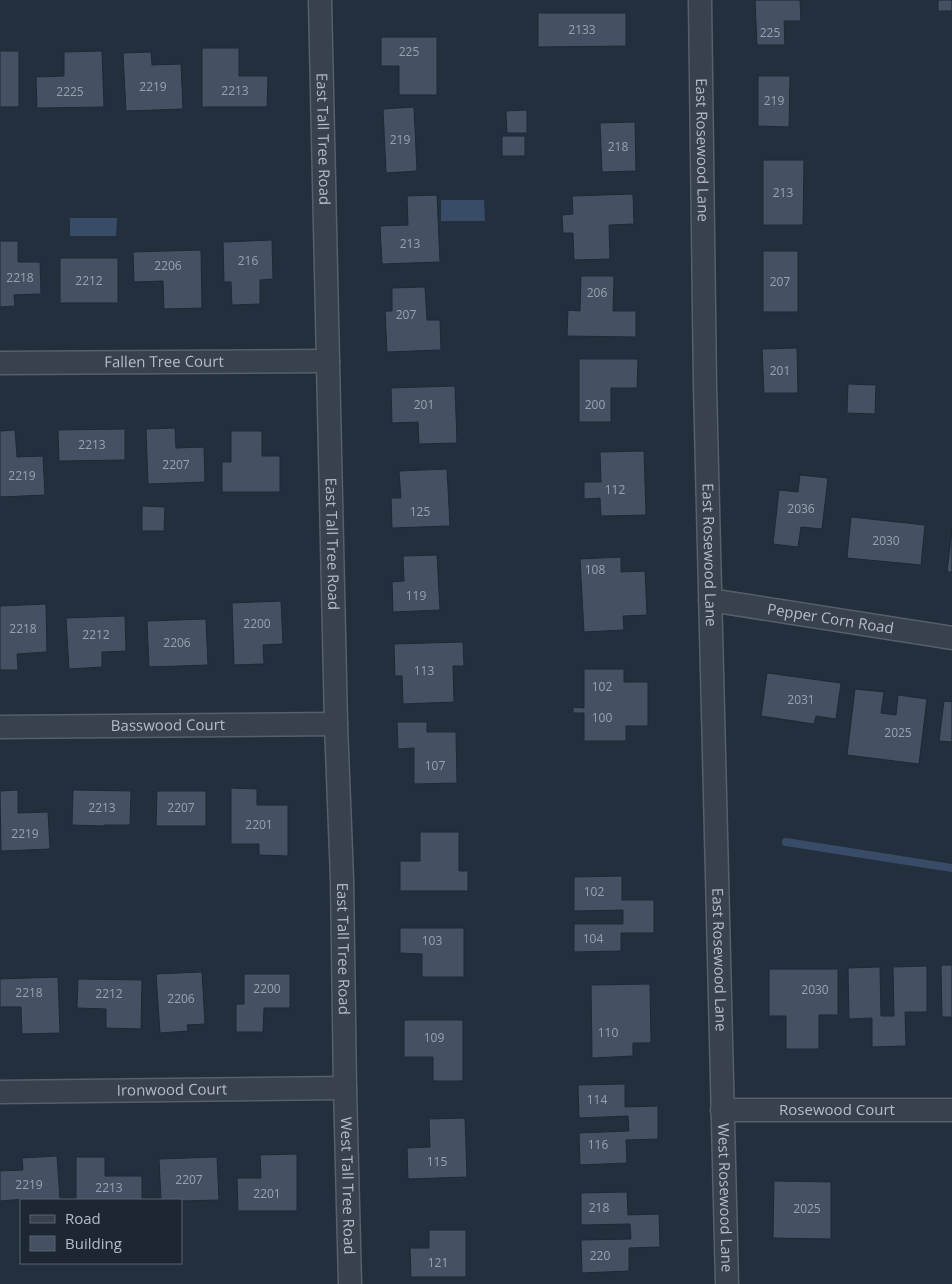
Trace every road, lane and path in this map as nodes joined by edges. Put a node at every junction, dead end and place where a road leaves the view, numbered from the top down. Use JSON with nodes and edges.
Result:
{"nodes":[{"id":1,"x":320,"y":0,"type":"edge"},
{"id":2,"x":700,"y":0,"type":"edge"},
{"id":3,"x":328,"y":361,"type":"junction"},
{"id":4,"x":0,"y":363,"type":"edge"},
{"id":5,"x":710,"y":600,"type":"junction"},
{"id":6,"x":952,"y":638,"type":"edge"},
{"id":7,"x":336,"y":724,"type":"junction"},
{"id":8,"x":0,"y":727,"type":"edge"},
{"id":9,"x":345,"y":1088,"type":"junction"},
{"id":10,"x":0,"y":1092,"type":"edge"},
{"id":11,"x":722,"y":1110,"type":"junction"},
{"id":12,"x":952,"y":1110,"type":"edge"},
{"id":13,"x":350,"y":1284,"type":"edge"},
{"id":14,"x":726,"y":1284,"type":"edge"}],
"edges":[{"from":1,"to":3,"type":"street","name":"East Tall Tree Road"},
{"from":2,"to":5,"type":"street","name":"East Rosewood Lane"},
{"from":3,"to":4,"type":"street","name":"Fallen Tree Court"},
{"from":3,"to":7,"type":"street","name":"East Tall Tree Road"},
{"from":5,"to":6,"type":"street","name":"Pepper Corn Road"},
{"from":5,"to":11,"type":"street","name":"East Rosewood Lane"},
{"from":7,"to":8,"type":"street","name":"Basswood Court"},
{"from":7,"to":9,"type":"street","name":"East Tall Tree Road"},
{"from":9,"to":10,"type":"street","name":"Ironwood Court"},
{"from":9,"to":13,"type":"street","name":"West Tall Tree Road"},
{"from":11,"to":12,"type":"street","name":"Rosewood Court"},
{"from":11,"to":14,"type":"street","name":"West Rosewood Lane"}]}
